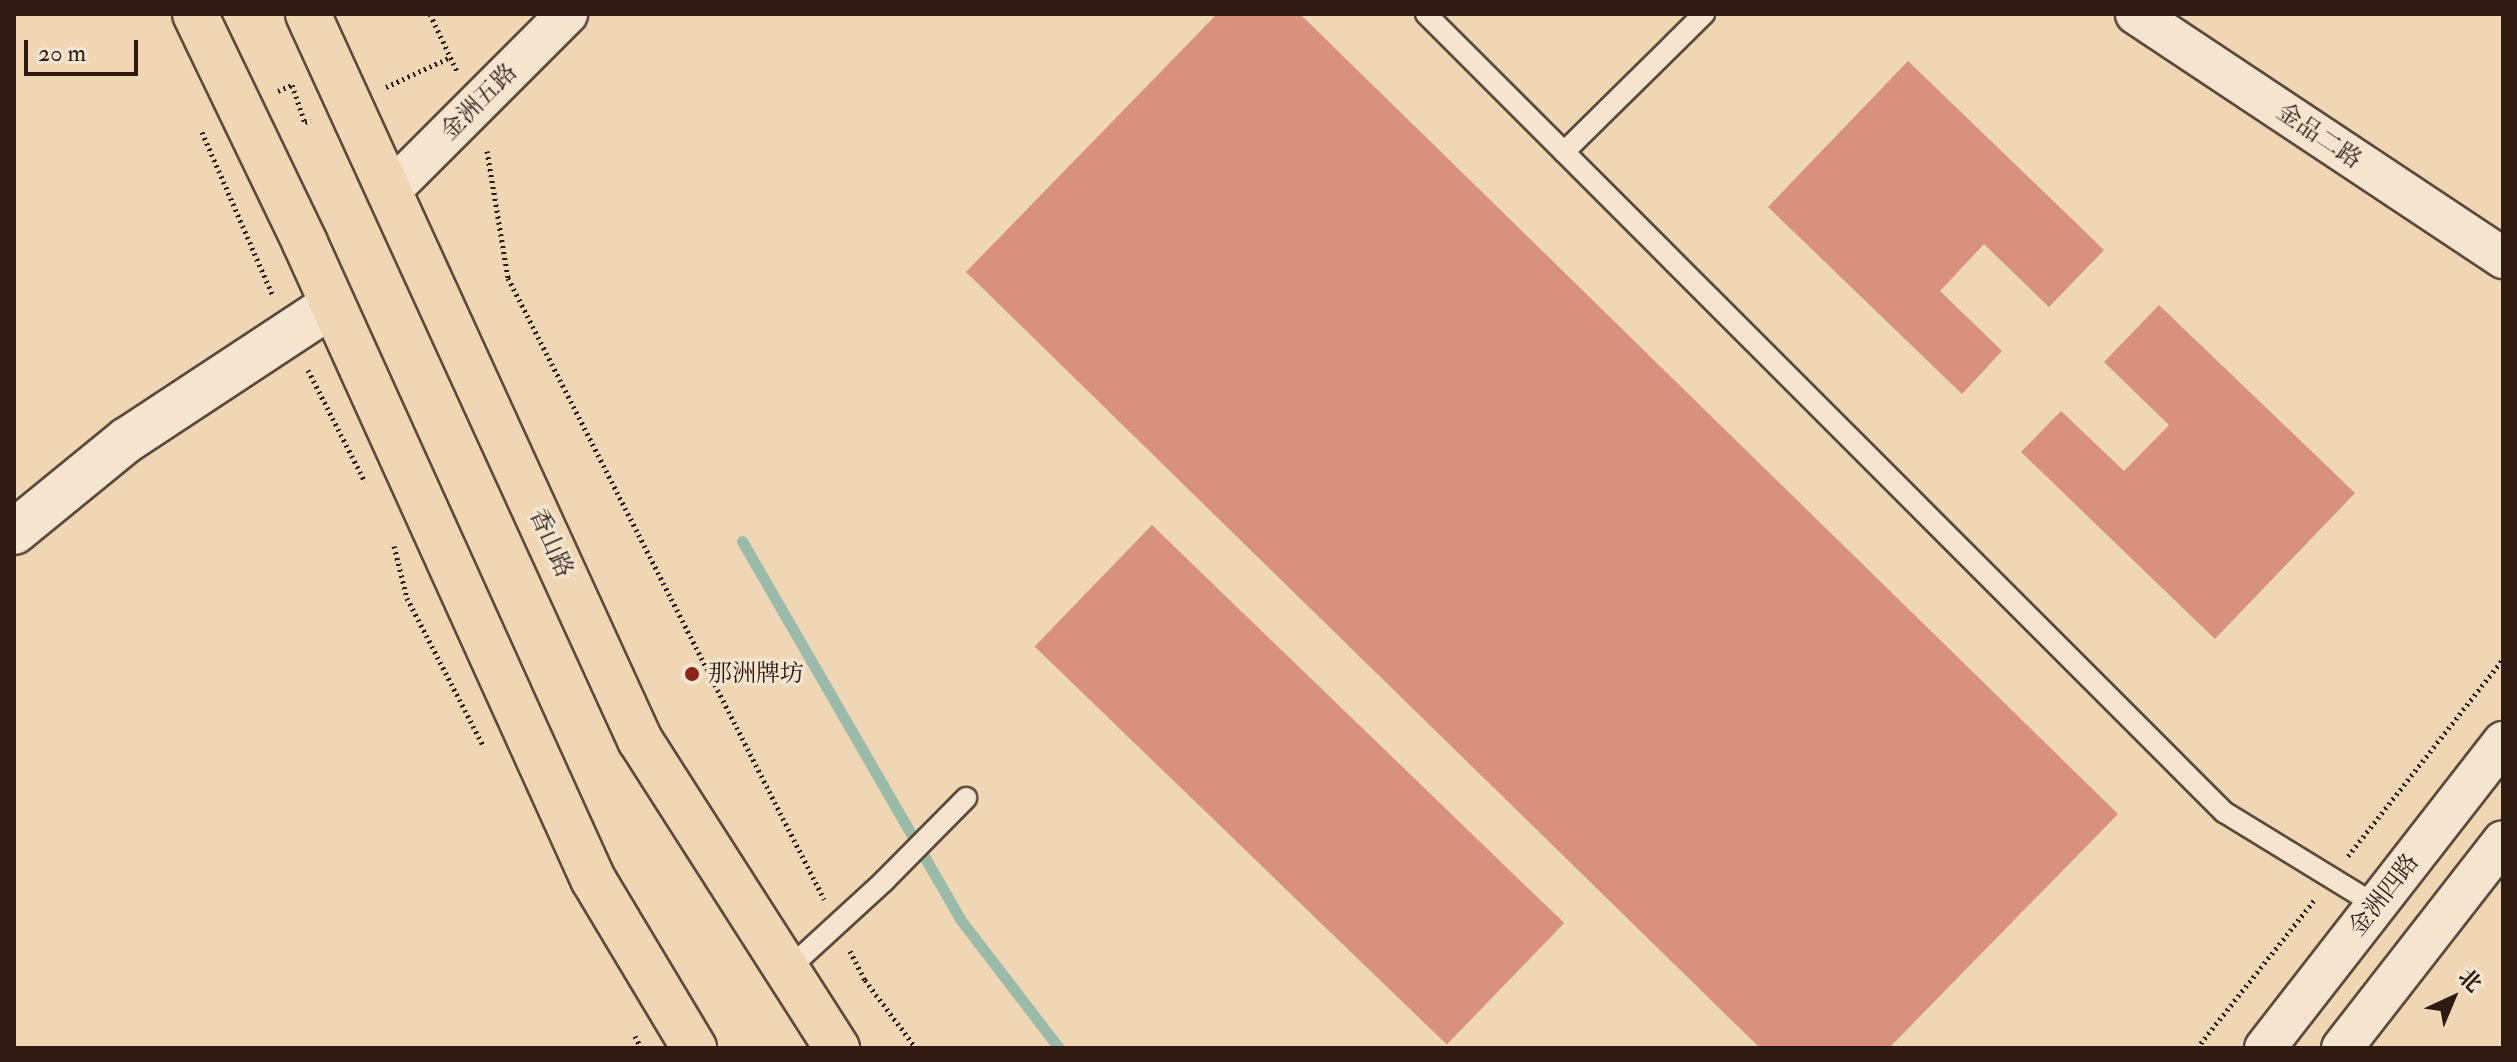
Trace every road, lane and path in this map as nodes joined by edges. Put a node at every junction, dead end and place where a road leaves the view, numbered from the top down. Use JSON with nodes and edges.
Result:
{"nodes":[{"id":1,"x":195,"y":14,"type":"edge"},
{"id":2,"x":308,"y":14,"type":"edge"},
{"id":3,"x":430,"y":14,"type":"edge"},
{"id":4,"x":567,"y":14,"type":"edge"},
{"id":5,"x":1426,"y":14,"type":"edge"},
{"id":6,"x":1704,"y":14,"type":"edge"},
{"id":7,"x":2136,"y":14,"type":"edge"},
{"id":8,"x":474,"y":106,"type":"junction"},
{"id":9,"x":1564,"y":152,"type":"junction"},
{"id":10,"x":391,"y":190,"type":"junction"},
{"id":11,"x":2503,"y":258,"type":"edge"},
{"id":12,"x":332,"y":305,"type":"junction"},
{"id":13,"x":14,"y":532,"type":"edge"},
{"id":14,"x":2503,"y":742,"type":"edge"},
{"id":15,"x":966,"y":798,"type":"dead end"},
{"id":16,"x":2503,"y":841,"type":"edge"},
{"id":17,"x":2376,"y":905,"type":"junction"},
{"id":18,"x":837,"y":925,"type":"junction"},
{"id":19,"x":787,"y":970,"type":"junction"},
{"id":20,"x":694,"y":1048,"type":"edge"},
{"id":21,"x":837,"y":1048,"type":"edge"},
{"id":22,"x":916,"y":1048,"type":"edge"},
{"id":23,"x":2265,"y":1048,"type":"edge"},
{"id":24,"x":2342,"y":1048,"type":"edge"}],
"edges":[{"from":1,"to":12,"type":"main road"},
{"from":2,"to":10,"type":"main road","name":"香山路"},
{"from":3,"to":8,"type":"path"},
{"from":4,"to":8,"type":"street","name":"金洲五路"},
{"from":5,"to":9,"type":"lane"},
{"from":6,"to":9,"type":"lane"},
{"from":7,"to":11,"type":"street","name":"金品二路"},
{"from":8,"to":10,"type":"street","name":"金洲五路"},
{"from":8,"to":18,"type":"path"},
{"from":9,"to":17,"type":"lane"},
{"from":10,"to":19,"type":"main road","name":"香山路"},
{"from":12,"to":13,"type":"street"},
{"from":12,"to":20,"type":"main road"},
{"from":14,"to":17,"type":"street","name":"金洲四路"},
{"from":15,"to":18,"type":"lane"},
{"from":16,"to":24,"type":"street"},
{"from":17,"to":23,"type":"street","name":"金洲四路"},
{"from":18,"to":19,"type":"lane"},
{"from":18,"to":22,"type":"path"},
{"from":19,"to":21,"type":"main road","name":"香山路"}]}
